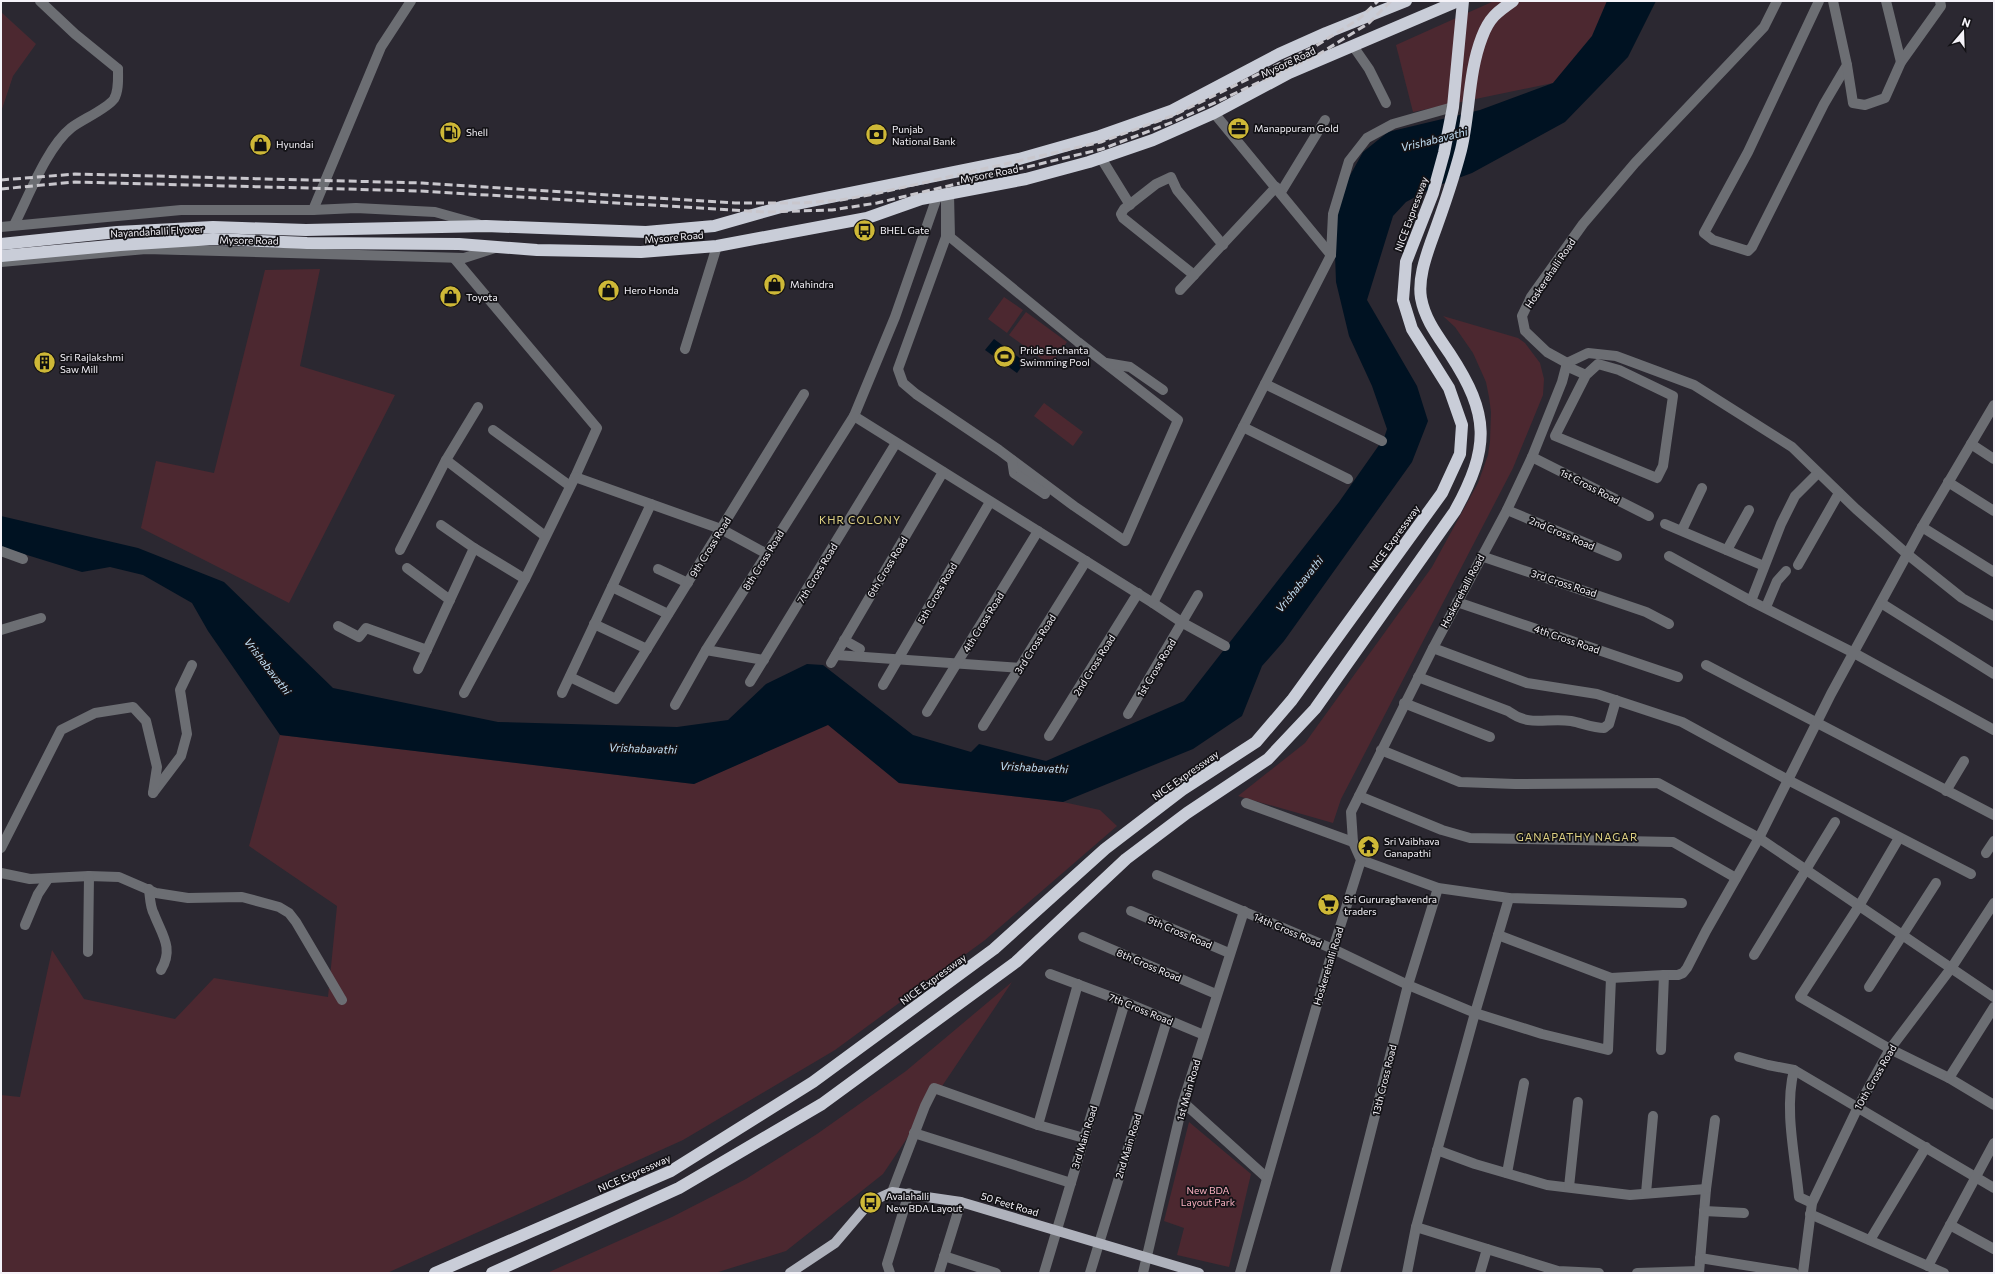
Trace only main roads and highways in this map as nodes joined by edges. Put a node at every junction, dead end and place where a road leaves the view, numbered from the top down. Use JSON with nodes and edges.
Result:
{"nodes":[{"id":1,"x":1406,"y":1,"type":"edge"},
{"id":2,"x":1458,"y":1,"type":"edge"},
{"id":3,"x":1463,"y":1,"type":"edge"},
{"id":4,"x":1513,"y":1,"type":"edge"},
{"id":5,"x":436,"y":228,"type":"joint"},
{"id":6,"x":1,"y":244,"type":"edge"},
{"id":7,"x":459,"y":244,"type":"joint"},
{"id":8,"x":1,"y":256,"type":"edge"},
{"id":9,"x":435,"y":1273,"type":"edge"},
{"id":10,"x":492,"y":1273,"type":"edge"},
{"id":11,"x":790,"y":1273,"type":"edge"},
{"id":12,"x":1199,"y":1273,"type":"edge"}],
"edges":[{"from":1,"to":5,"type":"highway","name":"Mysore Road"},
{"from":2,"to":7,"type":"highway","name":"Mysore Road"},
{"from":3,"to":9,"type":"highway","name":"NICE Expressway"},
{"from":4,"to":10,"type":"highway"},
{"from":5,"to":6,"type":"highway","name":"Nayandahalli Flyover"},
{"from":7,"to":8,"type":"highway","name":"Nayandahalli Flyover"},
{"from":11,"to":12,"type":"main road","name":"50 Feet Road"}]}
